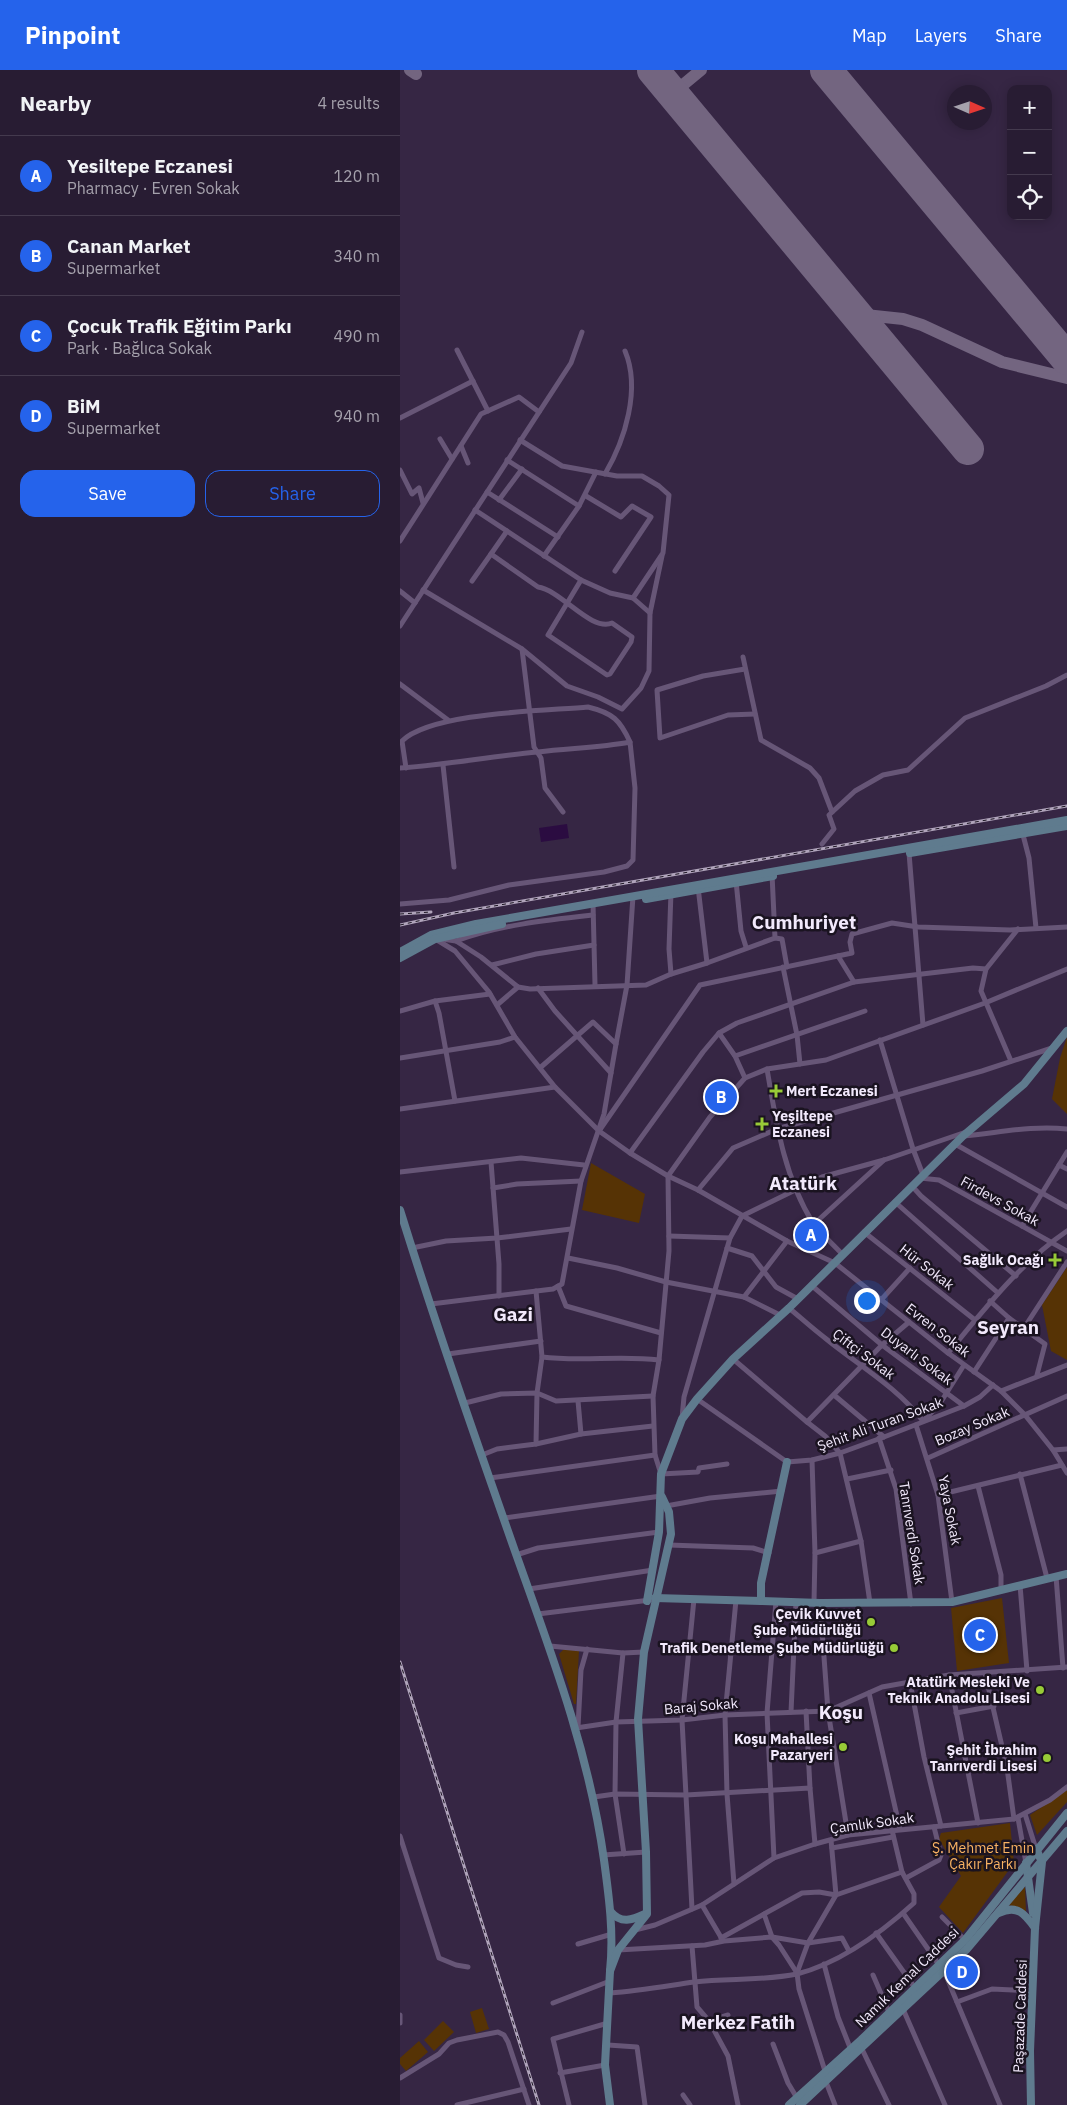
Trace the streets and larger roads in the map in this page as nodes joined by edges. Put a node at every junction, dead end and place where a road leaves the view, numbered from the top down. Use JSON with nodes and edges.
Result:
{"nodes":[{"id":1,"x":582,"y":332,"type":"dead end"},
{"id":2,"x":458,"y":350,"type":"dead end"},
{"id":3,"x":625,"y":351,"type":"dead end"},
{"id":4,"x":473,"y":381,"type":"junction"},
{"id":5,"x":488,"y":411,"type":"junction"},
{"id":6,"x":538,"y":412,"type":"junction"},
{"id":7,"x":400,"y":418,"type":"edge"},
{"id":8,"x":440,"y":439,"type":"dead end"},
{"id":9,"x":520,"y":440,"type":"junction"},
{"id":10,"x":461,"y":446,"type":"junction"},
{"id":11,"x":452,"y":459,"type":"junction"},
{"id":12,"x":507,"y":460,"type":"junction"},
{"id":13,"x":468,"y":462,"type":"dead end"},
{"id":14,"x":522,"y":469,"type":"junction"},
{"id":15,"x":400,"y":470,"type":"edge"},
{"id":16,"x":596,"y":472,"type":"junction"},
{"id":17,"x":605,"y":474,"type":"junction"},
{"id":18,"x":487,"y":492,"type":"junction"},
{"id":19,"x":586,"y":496,"type":"junction"},
{"id":20,"x":499,"y":500,"type":"junction"},
{"id":21,"x":423,"y":504,"type":"junction"},
{"id":22,"x":580,"y":506,"type":"junction"},
{"id":23,"x":475,"y":510,"type":"junction"},
{"id":24,"x":507,"y":532,"type":"junction"},
{"id":25,"x":558,"y":537,"type":"junction"},
{"id":26,"x":400,"y":541,"type":"edge"},
{"id":27,"x":663,"y":553,"type":"junction"},
{"id":28,"x":491,"y":554,"type":"junction"},
{"id":29,"x":544,"y":556,"type":"junction"},
{"id":30,"x":615,"y":571,"type":"dead end"},
{"id":31,"x":581,"y":580,"type":"junction"},
{"id":32,"x":472,"y":581,"type":"dead end"},
{"id":33,"x":423,"y":590,"type":"junction"},
{"id":34,"x":400,"y":591,"type":"edge"},
{"id":35,"x":633,"y":598,"type":"junction"},
{"id":36,"x":414,"y":603,"type":"junction"},
{"id":37,"x":568,"y":603,"type":"junction"},
{"id":38,"x":650,"y":613,"type":"junction"},
{"id":39,"x":400,"y":626,"type":"edge"},
{"id":40,"x":522,"y":649,"type":"junction"},
{"id":41,"x":743,"y":658,"type":"dead end"},
{"id":42,"x":745,"y":669,"type":"junction"},
{"id":43,"x":1067,"y":675,"type":"edge"},
{"id":44,"x":400,"y":684,"type":"edge"},
{"id":45,"x":529,"y":712,"type":"junction"},
{"id":46,"x":755,"y":714,"type":"junction"},
{"id":47,"x":448,"y":720,"type":"junction"},
{"id":48,"x":630,"y":742,"type":"junction"},
{"id":49,"x":538,"y":752,"type":"junction"},
{"id":50,"x":443,"y":766,"type":"junction"},
{"id":51,"x":400,"y":768,"type":"edge"},
{"id":52,"x":406,"y":768,"type":"junction"},
{"id":53,"x":563,"y":812,"type":"dead end"},
{"id":54,"x":832,"y":812,"type":"junction"},
{"id":55,"x":1067,"y":818,"type":"edge"},
{"id":56,"x":1067,"y":827,"type":"edge"},
{"id":57,"x":1022,"y":831,"type":"junction"},
{"id":58,"x":822,"y":844,"type":"dead end"},
{"id":59,"x":909,"y":853,"type":"junction"},
{"id":60,"x":454,"y":866,"type":"dead end"},
{"id":61,"x":772,"y":874,"type":"junction"},
{"id":62,"x":736,"y":880,"type":"junction"},
{"id":63,"x":698,"y":887,"type":"junction"},
{"id":64,"x":671,"y":892,"type":"junction"},
{"id":65,"x":633,"y":899,"type":"junction"},
{"id":66,"x":400,"y":904,"type":"edge"},
{"id":67,"x":593,"y":909,"type":"junction"},
{"id":68,"x":914,"y":926,"type":"junction"},
{"id":69,"x":1067,"y":927,"type":"edge"},
{"id":70,"x":1036,"y":928,"type":"junction"},
{"id":71,"x":1012,"y":932,"type":"junction"},
{"id":72,"x":436,"y":938,"type":"junction"},
{"id":73,"x":775,"y":938,"type":"junction"},
{"id":74,"x":456,"y":941,"type":"junction"},
{"id":75,"x":594,"y":945,"type":"junction"},
{"id":76,"x":746,"y":947,"type":"junction"},
{"id":77,"x":400,"y":952,"type":"edge"},
{"id":78,"x":838,"y":956,"type":"junction"},
{"id":79,"x":400,"y":958,"type":"edge"},
{"id":80,"x":707,"y":964,"type":"junction"},
{"id":81,"x":492,"y":965,"type":"junction"},
{"id":82,"x":785,"y":967,"type":"junction"},
{"id":83,"x":986,"y":969,"type":"junction"},
{"id":84,"x":1067,"y":969,"type":"edge"},
{"id":85,"x":671,"y":974,"type":"junction"},
{"id":86,"x":920,"y":974,"type":"junction"},
{"id":87,"x":854,"y":982,"type":"junction"},
{"id":88,"x":595,"y":985,"type":"junction"},
{"id":89,"x":627,"y":985,"type":"junction"},
{"id":90,"x":518,"y":987,"type":"junction"},
{"id":91,"x":538,"y":988,"type":"junction"},
{"id":92,"x":490,"y":994,"type":"junction"},
{"id":93,"x":434,"y":1001,"type":"junction"},
{"id":94,"x":985,"y":1003,"type":"junction"},
{"id":95,"x":497,"y":1005,"type":"junction"},
{"id":96,"x":790,"y":1006,"type":"junction"},
{"id":97,"x":400,"y":1011,"type":"edge"},
{"id":98,"x":865,"y":1011,"type":"dead end"},
{"id":99,"x":923,"y":1025,"type":"junction"},
{"id":100,"x":1067,"y":1031,"type":"edge"},
{"id":101,"x":719,"y":1033,"type":"junction"},
{"id":102,"x":578,"y":1035,"type":"junction"},
{"id":103,"x":797,"y":1035,"type":"junction"},
{"id":104,"x":515,"y":1037,"type":"junction"},
{"id":105,"x":880,"y":1040,"type":"junction"},
{"id":106,"x":616,"y":1044,"type":"junction"},
{"id":107,"x":1054,"y":1047,"type":"junction"},
{"id":108,"x":445,"y":1050,"type":"junction"},
{"id":109,"x":735,"y":1056,"type":"junction"},
{"id":110,"x":400,"y":1058,"type":"edge"},
{"id":111,"x":1011,"y":1061,"type":"junction"},
{"id":112,"x":800,"y":1064,"type":"junction"},
{"id":113,"x":541,"y":1067,"type":"junction"},
{"id":114,"x":767,"y":1069,"type":"junction"},
{"id":115,"x":611,"y":1073,"type":"junction"},
{"id":116,"x":745,"y":1078,"type":"junction"},
{"id":117,"x":555,"y":1087,"type":"junction"},
{"id":118,"x":896,"y":1094,"type":"junction"},
{"id":119,"x":455,"y":1101,"type":"junction"},
{"id":120,"x":400,"y":1109,"type":"edge"},
{"id":121,"x":777,"y":1129,"type":"junction"},
{"id":122,"x":1067,"y":1129,"type":"edge"},
{"id":123,"x":599,"y":1131,"type":"junction"},
{"id":124,"x":966,"y":1134,"type":"junction"},
{"id":125,"x":955,"y":1144,"type":"junction"},
{"id":126,"x":913,"y":1149,"type":"junction"},
{"id":127,"x":1067,"y":1152,"type":"edge"},
{"id":128,"x":630,"y":1154,"type":"junction"},
{"id":129,"x":884,"y":1160,"type":"junction"},
{"id":130,"x":491,"y":1162,"type":"junction"},
{"id":131,"x":1059,"y":1165,"type":"junction"},
{"id":132,"x":584,"y":1166,"type":"junction"},
{"id":133,"x":1067,"y":1169,"type":"edge"},
{"id":134,"x":400,"y":1172,"type":"edge"},
{"id":135,"x":668,"y":1176,"type":"junction"},
{"id":136,"x":922,"y":1176,"type":"junction"},
{"id":137,"x":581,"y":1181,"type":"junction"},
{"id":138,"x":912,"y":1186,"type":"junction"},
{"id":139,"x":494,"y":1188,"type":"junction"},
{"id":140,"x":795,"y":1189,"type":"junction"},
{"id":141,"x":698,"y":1190,"type":"junction"},
{"id":142,"x":1043,"y":1194,"type":"junction"},
{"id":143,"x":895,"y":1202,"type":"junction"},
{"id":144,"x":1067,"y":1207,"type":"edge"},
{"id":145,"x":400,"y":1210,"type":"edge"},
{"id":146,"x":742,"y":1216,"type":"junction"},
{"id":147,"x":814,"y":1224,"type":"junction"},
{"id":148,"x":1022,"y":1226,"type":"junction"},
{"id":149,"x":571,"y":1229,"type":"junction"},
{"id":150,"x":1067,"y":1231,"type":"edge"},
{"id":151,"x":864,"y":1232,"type":"junction"},
{"id":152,"x":669,"y":1236,"type":"junction"},
{"id":153,"x":497,"y":1238,"type":"junction"},
{"id":154,"x":730,"y":1238,"type":"junction"},
{"id":155,"x":787,"y":1240,"type":"junction"},
{"id":156,"x":1051,"y":1242,"type":"junction"},
{"id":157,"x":797,"y":1244,"type":"junction"},
{"id":158,"x":412,"y":1248,"type":"junction"},
{"id":159,"x":727,"y":1248,"type":"junction"},
{"id":160,"x":1067,"y":1251,"type":"edge"},
{"id":161,"x":842,"y":1254,"type":"junction"},
{"id":162,"x":568,"y":1258,"type":"junction"},
{"id":163,"x":1067,"y":1262,"type":"edge"},
{"id":164,"x":834,"y":1263,"type":"junction"},
{"id":165,"x":910,"y":1268,"type":"junction"},
{"id":166,"x":763,"y":1272,"type":"junction"},
{"id":167,"x":1016,"y":1276,"type":"junction"},
{"id":168,"x":666,"y":1282,"type":"junction"},
{"id":169,"x":811,"y":1285,"type":"junction"},
{"id":170,"x":558,"y":1286,"type":"junction"},
{"id":171,"x":536,"y":1291,"type":"junction"},
{"id":172,"x":715,"y":1292,"type":"junction"},
{"id":173,"x":998,"y":1293,"type":"junction"},
{"id":174,"x":499,"y":1296,"type":"junction"},
{"id":175,"x":744,"y":1297,"type":"junction"},
{"id":176,"x":798,"y":1299,"type":"junction"},
{"id":177,"x":881,"y":1300,"type":"junction"},
{"id":178,"x":990,"y":1301,"type":"junction"},
{"id":179,"x":430,"y":1304,"type":"junction"},
{"id":180,"x":789,"y":1308,"type":"junction"},
{"id":181,"x":780,"y":1315,"type":"junction"},
{"id":182,"x":1009,"y":1318,"type":"junction"},
{"id":183,"x":976,"y":1320,"type":"junction"},
{"id":184,"x":908,"y":1322,"type":"junction"},
{"id":185,"x":1024,"y":1328,"type":"junction"},
{"id":186,"x":661,"y":1333,"type":"junction"},
{"id":187,"x":541,"y":1341,"type":"junction"},
{"id":188,"x":882,"y":1345,"type":"junction"},
{"id":189,"x":948,"y":1353,"type":"junction"},
{"id":190,"x":448,"y":1354,"type":"junction"},
{"id":191,"x":542,"y":1357,"type":"junction"},
{"id":192,"x":733,"y":1359,"type":"junction"},
{"id":193,"x":659,"y":1360,"type":"junction"},
{"id":194,"x":964,"y":1365,"type":"junction"},
{"id":195,"x":1067,"y":1365,"type":"edge"},
{"id":196,"x":862,"y":1366,"type":"junction"},
{"id":197,"x":974,"y":1372,"type":"junction"},
{"id":198,"x":1037,"y":1376,"type":"junction"},
{"id":199,"x":993,"y":1385,"type":"junction"},
{"id":200,"x":1001,"y":1391,"type":"junction"},
{"id":201,"x":946,"y":1392,"type":"junction"},
{"id":202,"x":537,"y":1393,"type":"junction"},
{"id":203,"x":834,"y":1395,"type":"junction"},
{"id":204,"x":653,"y":1396,"type":"junction"},
{"id":205,"x":1067,"y":1396,"type":"edge"},
{"id":206,"x":697,"y":1399,"type":"junction"},
{"id":207,"x":578,"y":1401,"type":"junction"},
{"id":208,"x":464,"y":1403,"type":"junction"},
{"id":209,"x":964,"y":1406,"type":"junction"},
{"id":210,"x":1025,"y":1416,"type":"junction"},
{"id":211,"x":682,"y":1419,"type":"junction"},
{"id":212,"x":923,"y":1421,"type":"junction"},
{"id":213,"x":807,"y":1422,"type":"junction"},
{"id":214,"x":916,"y":1425,"type":"junction"},
{"id":215,"x":653,"y":1426,"type":"junction"},
{"id":216,"x":581,"y":1434,"type":"junction"},
{"id":217,"x":882,"y":1438,"type":"junction"},
{"id":218,"x":536,"y":1444,"type":"junction"},
{"id":219,"x":1053,"y":1450,"type":"junction"},
{"id":220,"x":1067,"y":1450,"type":"edge"},
{"id":221,"x":840,"y":1453,"type":"junction"},
{"id":222,"x":482,"y":1455,"type":"junction"},
{"id":223,"x":655,"y":1455,"type":"junction"},
{"id":224,"x":928,"y":1458,"type":"junction"},
{"id":225,"x":812,"y":1460,"type":"junction"},
{"id":226,"x":787,"y":1462,"type":"junction"},
{"id":227,"x":727,"y":1464,"type":"dead end"},
{"id":228,"x":1062,"y":1465,"type":"junction"},
{"id":229,"x":890,"y":1470,"type":"junction"},
{"id":230,"x":1067,"y":1473,"type":"edge"},
{"id":231,"x":661,"y":1474,"type":"junction"},
{"id":232,"x":1020,"y":1474,"type":"junction"},
{"id":233,"x":490,"y":1478,"type":"junction"},
{"id":234,"x":847,"y":1479,"type":"junction"},
{"id":235,"x":978,"y":1486,"type":"junction"},
{"id":236,"x":782,"y":1491,"type":"junction"},
{"id":237,"x":938,"y":1495,"type":"junction"},
{"id":238,"x":661,"y":1496,"type":"junction"},
{"id":239,"x":666,"y":1506,"type":"junction"},
{"id":240,"x":504,"y":1518,"type":"junction"},
{"id":241,"x":659,"y":1532,"type":"junction"},
{"id":242,"x":861,"y":1541,"type":"junction"},
{"id":243,"x":669,"y":1545,"type":"junction"},
{"id":244,"x":769,"y":1553,"type":"junction"},
{"id":245,"x":815,"y":1553,"type":"junction"},
{"id":246,"x":516,"y":1554,"type":"junction"},
{"id":247,"x":653,"y":1570,"type":"junction"},
{"id":248,"x":1067,"y":1574,"type":"edge"},
{"id":249,"x":1056,"y":1576,"type":"junction"},
{"id":250,"x":1047,"y":1578,"type":"junction"},
{"id":251,"x":1020,"y":1584,"type":"junction"},
{"id":252,"x":529,"y":1589,"type":"junction"},
{"id":253,"x":1001,"y":1589,"type":"junction"},
{"id":254,"x":651,"y":1599,"type":"junction"},
{"id":255,"x":694,"y":1599,"type":"junction"},
{"id":256,"x":736,"y":1600,"type":"junction"},
{"id":257,"x":761,"y":1601,"type":"junction"},
{"id":258,"x":776,"y":1601,"type":"junction"},
{"id":259,"x":796,"y":1602,"type":"junction"},
{"id":260,"x":817,"y":1602,"type":"junction"},
{"id":261,"x":952,"y":1602,"type":"junction"},
{"id":262,"x":870,"y":1603,"type":"junction"},
{"id":263,"x":911,"y":1604,"type":"junction"},
{"id":264,"x":538,"y":1614,"type":"junction"},
{"id":265,"x":550,"y":1646,"type":"junction"},
{"id":266,"x":587,"y":1649,"type":"junction"},
{"id":267,"x":644,"y":1652,"type":"junction"},
{"id":268,"x":623,"y":1653,"type":"junction"},
{"id":269,"x":1065,"y":1668,"type":"edge"},
{"id":270,"x":1027,"y":1671,"type":"junction"},
{"id":271,"x":985,"y":1673,"type":"junction"},
{"id":272,"x":949,"y":1676,"type":"junction"},
{"id":273,"x":910,"y":1682,"type":"junction"},
{"id":274,"x":869,"y":1693,"type":"junction"},
{"id":275,"x":994,"y":1706,"type":"junction"},
{"id":276,"x":828,"y":1711,"type":"junction"},
{"id":277,"x":791,"y":1712,"type":"junction"},
{"id":278,"x":806,"y":1712,"type":"junction"},
{"id":279,"x":767,"y":1713,"type":"junction"},
{"id":280,"x":956,"y":1713,"type":"junction"},
{"id":281,"x":725,"y":1715,"type":"junction"},
{"id":282,"x":682,"y":1720,"type":"junction"},
{"id":283,"x":616,"y":1722,"type":"junction"},
{"id":284,"x":638,"y":1722,"type":"junction"},
{"id":285,"x":577,"y":1728,"type":"junction"},
{"id":286,"x":1067,"y":1787,"type":"edge"},
{"id":287,"x":810,"y":1788,"type":"junction"},
{"id":288,"x":770,"y":1791,"type":"junction"},
{"id":289,"x":615,"y":1794,"type":"junction"},
{"id":290,"x":727,"y":1794,"type":"junction"},
{"id":291,"x":643,"y":1795,"type":"junction"},
{"id":292,"x":686,"y":1795,"type":"junction"},
{"id":293,"x":594,"y":1797,"type":"junction"},
{"id":294,"x":1067,"y":1813,"type":"edge"},
{"id":295,"x":1024,"y":1814,"type":"junction"},
{"id":296,"x":1016,"y":1819,"type":"junction"},
{"id":297,"x":978,"y":1823,"type":"junction"},
{"id":298,"x":941,"y":1826,"type":"junction"},
{"id":299,"x":934,"y":1827,"type":"junction"},
{"id":300,"x":900,"y":1829,"type":"junction"},
{"id":301,"x":892,"y":1830,"type":"junction"},
{"id":302,"x":1067,"y":1831,"type":"edge"},
{"id":303,"x":848,"y":1835,"type":"junction"},
{"id":304,"x":400,"y":1836,"type":"edge"},
{"id":305,"x":893,"y":1837,"type":"junction"},
{"id":306,"x":831,"y":1840,"type":"junction"},
{"id":307,"x":815,"y":1844,"type":"junction"},
{"id":308,"x":832,"y":1848,"type":"junction"},
{"id":309,"x":1036,"y":1849,"type":"junction"},
{"id":310,"x":646,"y":1852,"type":"junction"},
{"id":311,"x":624,"y":1854,"type":"junction"},
{"id":312,"x":603,"y":1856,"type":"junction"},
{"id":313,"x":774,"y":1858,"type":"junction"},
{"id":314,"x":1028,"y":1860,"type":"junction"},
{"id":315,"x":1040,"y":1865,"type":"junction"},
{"id":316,"x":904,"y":1875,"type":"junction"},
{"id":317,"x":1029,"y":1878,"type":"junction"},
{"id":318,"x":734,"y":1884,"type":"junction"},
{"id":319,"x":836,"y":1895,"type":"junction"},
{"id":320,"x":702,"y":1905,"type":"junction"},
{"id":321,"x":692,"y":1909,"type":"junction"},
{"id":322,"x":610,"y":1910,"type":"junction"},
{"id":323,"x":903,"y":1913,"type":"junction"},
{"id":324,"x":647,"y":1914,"type":"junction"},
{"id":325,"x":764,"y":1914,"type":"junction"},
{"id":326,"x":995,"y":1915,"type":"junction"},
{"id":327,"x":942,"y":1917,"type":"dead end"},
{"id":328,"x":1035,"y":1928,"type":"junction"},
{"id":329,"x":612,"y":1932,"type":"junction"},
{"id":330,"x":631,"y":1933,"type":"junction"},
{"id":331,"x":876,"y":1933,"type":"junction"},
{"id":332,"x":772,"y":1938,"type":"junction"},
{"id":333,"x":722,"y":1940,"type":"junction"},
{"id":334,"x":965,"y":1940,"type":"junction"},
{"id":335,"x":808,"y":1943,"type":"junction"},
{"id":336,"x":578,"y":1944,"type":"dead end"},
{"id":337,"x":692,"y":1946,"type":"junction"},
{"id":338,"x":618,"y":1950,"type":"junction"},
{"id":339,"x":849,"y":1951,"type":"junction"},
{"id":340,"x":824,"y":1964,"type":"junction"},
{"id":341,"x":468,"y":1967,"type":"dead end"},
{"id":342,"x":942,"y":1968,"type":"junction"},
{"id":343,"x":610,"y":1971,"type":"junction"},
{"id":344,"x":798,"y":1974,"type":"junction"},
{"id":345,"x":873,"y":1975,"type":"dead end"},
{"id":346,"x":610,"y":1981,"type":"junction"},
{"id":347,"x":694,"y":1982,"type":"junction"},
{"id":348,"x":915,"y":1988,"type":"junction"},
{"id":349,"x":1033,"y":1990,"type":"junction"},
{"id":350,"x":610,"y":1993,"type":"junction"},
{"id":351,"x":957,"y":2002,"type":"junction"},
{"id":352,"x":553,"y":2003,"type":"dead end"},
{"id":353,"x":903,"y":2009,"type":"junction"},
{"id":354,"x":889,"y":2012,"type":"junction"},
{"id":355,"x":400,"y":2015,"type":"edge"},
{"id":356,"x":728,"y":2015,"type":"dead end"},
{"id":357,"x":709,"y":2021,"type":"junction"},
{"id":358,"x":400,"y":2023,"type":"edge"},
{"id":359,"x":609,"y":2023,"type":"junction"},
{"id":360,"x":773,"y":2044,"type":"dead end"},
{"id":361,"x":608,"y":2046,"type":"junction"},
{"id":362,"x":861,"y":2047,"type":"junction"},
{"id":363,"x":850,"y":2050,"type":"junction"},
{"id":364,"x":605,"y":2065,"type":"junction"},
{"id":365,"x":825,"y":2071,"type":"junction"},
{"id":366,"x":560,"y":2073,"type":"junction"},
{"id":367,"x":400,"y":2078,"type":"edge"},
{"id":368,"x":826,"y":2082,"type":"junction"},
{"id":369,"x":524,"y":2089,"type":"junction"},
{"id":370,"x":683,"y":2095,"type":"dead end"},
{"id":371,"x":488,"y":2098,"type":"junction"},
{"id":372,"x":798,"y":2102,"type":"edge"},
{"id":373,"x":457,"y":2105,"type":"edge"},
{"id":374,"x":489,"y":2105,"type":"edge"},
{"id":375,"x":529,"y":2105,"type":"edge"},
{"id":376,"x":569,"y":2105,"type":"edge"},
{"id":377,"x":610,"y":2105,"type":"edge"},
{"id":378,"x":645,"y":2105,"type":"edge"},
{"id":379,"x":690,"y":2105,"type":"edge"},
{"id":380,"x":738,"y":2105,"type":"edge"},
{"id":381,"x":789,"y":2105,"type":"edge"},
{"id":382,"x":835,"y":2105,"type":"edge"},
{"id":383,"x":889,"y":2105,"type":"edge"},
{"id":384,"x":945,"y":2105,"type":"edge"},
{"id":385,"x":1000,"y":2105,"type":"edge"},
{"id":386,"x":1031,"y":2105,"type":"edge"}],
"edges":[{"from":1,"to":6,"type":"street"},
{"from":2,"to":4,"type":"street"},
{"from":3,"to":17,"type":"street"},
{"from":4,"to":5,"type":"street"},
{"from":4,"to":7,"type":"street"},
{"from":5,"to":6,"type":"street"},
{"from":5,"to":10,"type":"street"},
{"from":6,"to":9,"type":"street"},
{"from":8,"to":11,"type":"street"},
{"from":9,"to":12,"type":"street"},
{"from":9,"to":16,"type":"street"},
{"from":10,"to":11,"type":"street"},
{"from":10,"to":13,"type":"street"},
{"from":11,"to":21,"type":"street"},
{"from":12,"to":14,"type":"street"},
{"from":12,"to":18,"type":"street"},
{"from":14,"to":20,"type":"street"},
{"from":14,"to":22,"type":"street"},
{"from":15,"to":21,"type":"street"},
{"from":16,"to":17,"type":"street"},
{"from":16,"to":19,"type":"street"},
{"from":17,"to":27,"type":"street"},
{"from":18,"to":20,"type":"street"},
{"from":18,"to":23,"type":"street"},
{"from":19,"to":22,"type":"street"},
{"from":19,"to":30,"type":"street"},
{"from":20,"to":25,"type":"street"},
{"from":21,"to":26,"type":"street"},
{"from":22,"to":25,"type":"street"},
{"from":23,"to":24,"type":"street"},
{"from":23,"to":33,"type":"street"},
{"from":24,"to":28,"type":"street"},
{"from":24,"to":29,"type":"street"},
{"from":25,"to":29,"type":"street"},
{"from":27,"to":35,"type":"street"},
{"from":27,"to":38,"type":"street"},
{"from":28,"to":32,"type":"street"},
{"from":28,"to":37,"type":"street"},
{"from":29,"to":31,"type":"street"},
{"from":31,"to":35,"type":"street"},
{"from":31,"to":37,"type":"street"},
{"from":33,"to":36,"type":"street"},
{"from":33,"to":40,"type":"street"},
{"from":34,"to":36,"type":"street"},
{"from":35,"to":38,"type":"street"},
{"from":36,"to":39,"type":"street"},
{"from":37,"to":37,"type":"street"},
{"from":38,"to":40,"type":"street"},
{"from":40,"to":45,"type":"street"},
{"from":41,"to":42,"type":"street"},
{"from":42,"to":46,"type":"street"},
{"from":42,"to":46,"type":"street"},
{"from":43,"to":54,"type":"street"},
{"from":44,"to":47,"type":"street"},
{"from":45,"to":47,"type":"street"},
{"from":45,"to":48,"type":"street"},
{"from":45,"to":49,"type":"street"},
{"from":46,"to":54,"type":"street"},
{"from":47,"to":52,"type":"street"},
{"from":48,"to":49,"type":"street"},
{"from":48,"to":66,"type":"street"},
{"from":49,"to":50,"type":"street"},
{"from":49,"to":53,"type":"street"},
{"from":50,"to":52,"type":"street"},
{"from":50,"to":60,"type":"street"},
{"from":51,"to":52,"type":"street"},
{"from":54,"to":58,"type":"street"},
{"from":55,"to":57,"type":"street"},
{"from":56,"to":57,"type":"street"},
{"from":57,"to":59,"type":"street"},
{"from":57,"to":61,"type":"street"},
{"from":57,"to":70,"type":"street"},
{"from":59,"to":61,"type":"street"},
{"from":59,"to":68,"type":"street"},
{"from":61,"to":62,"type":"street"},
{"from":61,"to":73,"type":"street"},
{"from":62,"to":63,"type":"street"},
{"from":62,"to":76,"type":"street"},
{"from":63,"to":64,"type":"street"},
{"from":63,"to":80,"type":"street"},
{"from":64,"to":65,"type":"street"},
{"from":64,"to":85,"type":"street"},
{"from":65,"to":67,"type":"street"},
{"from":65,"to":89,"type":"street"},
{"from":67,"to":72,"type":"street"},
{"from":67,"to":74,"type":"street"},
{"from":67,"to":75,"type":"street"},
{"from":68,"to":71,"type":"street"},
{"from":68,"to":78,"type":"street"},
{"from":68,"to":86,"type":"street"},
{"from":69,"to":70,"type":"street"},
{"from":70,"to":71,"type":"street"},
{"from":71,"to":83,"type":"street"},
{"from":72,"to":74,"type":"street"},
{"from":72,"to":77,"type":"street"},
{"from":72,"to":79,"type":"street"},
{"from":72,"to":92,"type":"street","name":"Evren Sokak"},
{"from":73,"to":76,"type":"street"},
{"from":73,"to":82,"type":"street"},
{"from":74,"to":81,"type":"street"},
{"from":75,"to":81,"type":"street"},
{"from":75,"to":88,"type":"street"},
{"from":76,"to":80,"type":"street"},
{"from":78,"to":82,"type":"street"},
{"from":78,"to":87,"type":"street"},
{"from":80,"to":85,"type":"street"},
{"from":81,"to":90,"type":"street"},
{"from":82,"to":96,"type":"street"},
{"from":82,"to":123,"type":"street"},
{"from":83,"to":86,"type":"street"},
{"from":83,"to":94,"type":"street"},
{"from":84,"to":94,"type":"street"},
{"from":85,"to":89,"type":"street"},
{"from":86,"to":87,"type":"street"},
{"from":86,"to":99,"type":"street"},
{"from":87,"to":96,"type":"street"},
{"from":88,"to":89,"type":"street"},
{"from":88,"to":91,"type":"street"},
{"from":89,"to":106,"type":"street"},
{"from":90,"to":91,"type":"street"},
{"from":90,"to":95,"type":"street"},
{"from":91,"to":102,"type":"street"},
{"from":92,"to":93,"type":"street"},
{"from":92,"to":95,"type":"street","name":"Evren Sokak"},
{"from":93,"to":97,"type":"street"},
{"from":93,"to":108,"type":"street"},
{"from":94,"to":99,"type":"street"},
{"from":94,"to":111,"type":"street"},
{"from":95,"to":104,"type":"street","name":"Evren Sokak"},
{"from":96,"to":101,"type":"street"},
{"from":96,"to":103,"type":"street"},
{"from":98,"to":103,"type":"street"},
{"from":99,"to":105,"type":"street"},
{"from":100,"to":107,"type":"street"},
{"from":101,"to":109,"type":"street"},
{"from":101,"to":128,"type":"street"},
{"from":102,"to":106,"type":"street"},
{"from":102,"to":113,"type":"street"},
{"from":102,"to":115,"type":"street"},
{"from":103,"to":109,"type":"street"},
{"from":103,"to":112,"type":"street"},
{"from":104,"to":108,"type":"street"},
{"from":104,"to":113,"type":"street","name":"Evren Sokak"},
{"from":105,"to":112,"type":"street"},
{"from":105,"to":118,"type":"street"},
{"from":106,"to":115,"type":"street"},
{"from":107,"to":111,"type":"street"},
{"from":107,"to":124,"type":"street"},
{"from":108,"to":110,"type":"street"},
{"from":108,"to":119,"type":"street"},
{"from":109,"to":116,"type":"street"},
{"from":111,"to":118,"type":"street"},
{"from":112,"to":114,"type":"street"},
{"from":113,"to":117,"type":"street","name":"Evren Sokak"},
{"from":114,"to":116,"type":"street"},
{"from":114,"to":121,"type":"street"},
{"from":115,"to":123,"type":"street"},
{"from":116,"to":135,"type":"street"},
{"from":117,"to":119,"type":"street"},
{"from":117,"to":123,"type":"street","name":"Evren Sokak"},
{"from":118,"to":121,"type":"street"},
{"from":118,"to":126,"type":"street"},
{"from":119,"to":120,"type":"street"},
{"from":121,"to":140,"type":"street"},
{"from":121,"to":141,"type":"street"},
{"from":122,"to":124,"type":"street"},
{"from":123,"to":128,"type":"street","name":"Evren Sokak"},
{"from":123,"to":132,"type":"street"},
{"from":124,"to":125,"type":"street"},
{"from":124,"to":126,"type":"street"},
{"from":125,"to":136,"type":"street"},
{"from":125,"to":142,"type":"street"},
{"from":126,"to":129,"type":"street"},
{"from":126,"to":136,"type":"street"},
{"from":127,"to":131,"type":"street"},
{"from":128,"to":135,"type":"street","name":"Evren Sokak"},
{"from":129,"to":140,"type":"street"},
{"from":129,"to":147,"type":"street"},
{"from":130,"to":132,"type":"street"},
{"from":130,"to":134,"type":"street"},
{"from":130,"to":139,"type":"street"},
{"from":131,"to":133,"type":"street"},
{"from":131,"to":142,"type":"street"},
{"from":132,"to":137,"type":"street"},
{"from":135,"to":141,"type":"street","name":"Evren Sokak"},
{"from":135,"to":152,"type":"street"},
{"from":136,"to":138,"type":"street"},
{"from":136,"to":148,"type":"street","name":"Firdevs Sokak"},
{"from":137,"to":139,"type":"street"},
{"from":137,"to":149,"type":"street"},
{"from":138,"to":143,"type":"street"},
{"from":138,"to":167,"type":"street"},
{"from":139,"to":153,"type":"street"},
{"from":140,"to":146,"type":"street"},
{"from":140,"to":147,"type":"street"},
{"from":141,"to":146,"type":"street","name":"Evren Sokak"},
{"from":142,"to":144,"type":"street"},
{"from":142,"to":148,"type":"street"},
{"from":143,"to":151,"type":"street"},
{"from":143,"to":173,"type":"street"},
{"from":145,"to":158,"type":"street"},
{"from":146,"to":154,"type":"street"},
{"from":146,"to":155,"type":"street","name":"Evren Sokak"},
{"from":147,"to":157,"type":"street"},
{"from":147,"to":161,"type":"street"},
{"from":148,"to":156,"type":"street","name":"Firdevs Sokak"},
{"from":149,"to":153,"type":"street"},
{"from":149,"to":162,"type":"street"},
{"from":150,"to":156,"type":"street"},
{"from":151,"to":161,"type":"street"},
{"from":151,"to":165,"type":"street","name":"Hür Sokak"},
{"from":152,"to":154,"type":"street"},
{"from":152,"to":168,"type":"street"},
{"from":153,"to":158,"type":"street"},
{"from":153,"to":174,"type":"street"},
{"from":154,"to":159,"type":"street"},
{"from":155,"to":157,"type":"street","name":"Evren Sokak"},
{"from":155,"to":166,"type":"street"},
{"from":156,"to":160,"type":"street","name":"Firdevs Sokak"},
{"from":156,"to":167,"type":"street"},
{"from":157,"to":164,"type":"street","name":"Evren Sokak"},
{"from":158,"to":179,"type":"street"},
{"from":159,"to":166,"type":"street"},
{"from":159,"to":172,"type":"street"},
{"from":161,"to":164,"type":"street"},
{"from":162,"to":168,"type":"street"},
{"from":162,"to":170,"type":"street"},
{"from":163,"to":185,"type":"street"},
{"from":164,"to":169,"type":"street"},
{"from":164,"to":177,"type":"street","name":"Evren Sokak"},
{"from":165,"to":177,"type":"street"},
{"from":165,"to":183,"type":"street","name":"Hür Sokak"},
{"from":166,"to":175,"type":"street"},
{"from":166,"to":176,"type":"street"},
{"from":167,"to":173,"type":"street"},
{"from":168,"to":172,"type":"street"},
{"from":168,"to":186,"type":"street"},
{"from":169,"to":176,"type":"street"},
{"from":169,"to":188,"type":"street","name":"Duyarlı Sokak"},
{"from":170,"to":171,"type":"street"},
{"from":170,"to":186,"type":"street"},
{"from":171,"to":174,"type":"street"},
{"from":171,"to":187,"type":"street"},
{"from":172,"to":175,"type":"street"},
{"from":172,"to":211,"type":"street"},
{"from":173,"to":178,"type":"street"},
{"from":174,"to":179,"type":"street"},
{"from":175,"to":181,"type":"street"},
{"from":176,"to":180,"type":"street"},
{"from":177,"to":184,"type":"street","name":"Evren Sokak"},
{"from":178,"to":182,"type":"street"},
{"from":178,"to":183,"type":"street"},
{"from":179,"to":190,"type":"street"},
{"from":180,"to":181,"type":"street"},
{"from":180,"to":196,"type":"street","name":"Çiftçi Sokak"},
{"from":181,"to":192,"type":"street"},
{"from":182,"to":185,"type":"street"},
{"from":182,"to":197,"type":"street"},
{"from":183,"to":189,"type":"street"},
{"from":184,"to":188,"type":"street"},
{"from":184,"to":189,"type":"street","name":"Evren Sokak"},
{"from":185,"to":198,"type":"street"},
{"from":186,"to":193,"type":"street"},
{"from":187,"to":190,"type":"street"},
{"from":187,"to":191,"type":"street"},
{"from":188,"to":196,"type":"street"},
{"from":188,"to":201,"type":"street","name":"Duyarlı Sokak"},
{"from":189,"to":194,"type":"street","name":"Evren Sokak"},
{"from":190,"to":208,"type":"street"},
{"from":191,"to":193,"type":"street"},
{"from":191,"to":202,"type":"street"},
{"from":192,"to":206,"type":"street"},
{"from":192,"to":213,"type":"street"},
{"from":193,"to":204,"type":"street"},
{"from":194,"to":197,"type":"street","name":"Evren Sokak"},
{"from":194,"to":201,"type":"street"},
{"from":195,"to":198,"type":"street"},
{"from":196,"to":203,"type":"street"},
{"from":196,"to":212,"type":"street","name":"Çiftçi Sokak"},
{"from":197,"to":199,"type":"street","name":"Evren Sokak"},
{"from":198,"to":200,"type":"street"},
{"from":199,"to":200,"type":"street","name":"Evren Sokak"},
{"from":199,"to":209,"type":"street","name":"Şehit Ali Turan Sokak"},
{"from":200,"to":210,"type":"street","name":"Evren Sokak"},
{"from":201,"to":209,"type":"street","name":"Duyarlı Sokak"},
{"from":201,"to":212,"type":"street"},
{"from":202,"to":207,"type":"street"},
{"from":202,"to":208,"type":"street"},
{"from":202,"to":218,"type":"street"},
{"from":203,"to":213,"type":"street"},
{"from":203,"to":217,"type":"street"},
{"from":204,"to":207,"type":"street"},
{"from":204,"to":215,"type":"street"},
{"from":205,"to":210,"type":"street","name":"Bozay Sokak"},
{"from":206,"to":211,"type":"street"},
{"from":206,"to":226,"type":"street"},
{"from":207,"to":216,"type":"street"},
{"from":208,"to":222,"type":"street"},
{"from":209,"to":212,"type":"street","name":"Şehit Ali Turan Sokak"},
{"from":210,"to":219,"type":"street","name":"Evren Sokak"},
{"from":210,"to":224,"type":"street","name":"Bozay Sokak"},
{"from":211,"to":231,"type":"street"},
{"from":212,"to":214,"type":"street","name":"Şehit Ali Turan Sokak"},
{"from":213,"to":221,"type":"street"},
{"from":214,"to":217,"type":"street","name":"Şehit Ali Turan Sokak"},
{"from":214,"to":224,"type":"street","name":"Yaya Sokak"},
{"from":215,"to":216,"type":"street"},
{"from":215,"to":223,"type":"street"},
{"from":216,"to":218,"type":"street"},
{"from":217,"to":221,"type":"street","name":"Şehit Ali Turan Sokak"},
{"from":217,"to":229,"type":"street","name":"Tanrıverdi Sokak"},
{"from":218,"to":222,"type":"street"},
{"from":219,"to":220,"type":"street"},
{"from":219,"to":228,"type":"street","name":"Evren Sokak"},
{"from":221,"to":225,"type":"street","name":"Şehit Ali Turan Sokak"},
{"from":221,"to":234,"type":"street"},
{"from":222,"to":233,"type":"street"},
{"from":223,"to":231,"type":"street"},
{"from":223,"to":233,"type":"street"},
{"from":224,"to":237,"type":"street","name":"Yaya Sokak"},
{"from":225,"to":226,"type":"street","name":"Şehit Ali Turan Sokak"},
{"from":225,"to":245,"type":"street"},
{"from":226,"to":236,"type":"street"},
{"from":227,"to":231,"type":"street"},
{"from":228,"to":230,"type":"street","name":"Evren Sokak"},
{"from":228,"to":232,"type":"street"},
{"from":229,"to":234,"type":"street"},
{"from":229,"to":263,"type":"street","name":"Tanrıverdi Sokak"},
{"from":231,"to":238,"type":"street"},
{"from":232,"to":235,"type":"street"},
{"from":232,"to":250,"type":"street"},
{"from":233,"to":240,"type":"street"},
{"from":234,"to":242,"type":"street"},
{"from":235,"to":237,"type":"street"},
{"from":235,"to":253,"type":"street"},
{"from":236,"to":239,"type":"street"},
{"from":236,"to":244,"type":"street"},
{"from":237,"to":261,"type":"street","name":"Yaya Sokak"},
{"from":238,"to":239,"type":"street"},
{"from":238,"to":240,"type":"street"},
{"from":238,"to":241,"type":"street"},
{"from":239,"to":243,"type":"street"},
{"from":240,"to":246,"type":"street"},
{"from":241,"to":246,"type":"street"},
{"from":241,"to":247,"type":"street"},
{"from":242,"to":245,"type":"street"},
{"from":242,"to":262,"type":"street"},
{"from":243,"to":244,"type":"street"},
{"from":243,"to":254,"type":"street"},
{"from":244,"to":257,"type":"street"},
{"from":245,"to":260,"type":"street"},
{"from":246,"to":252,"type":"street"},
{"from":247,"to":252,"type":"street"},
{"from":247,"to":254,"type":"street"},
{"from":248,"to":249,"type":"street"},
{"from":249,"to":250,"type":"street"},
{"from":249,"to":269,"type":"street"},
{"from":250,"to":251,"type":"street"},
{"from":251,"to":253,"type":"street"},
{"from":251,"to":270,"type":"street"},
{"from":252,"to":264,"type":"street"},
{"from":253,"to":261,"type":"street"},
{"from":254,"to":255,"type":"street"},
{"from":254,"to":264,"type":"street"},
{"from":254,"to":267,"type":"street"},
{"from":255,"to":256,"type":"street"},
{"from":255,"to":282,"type":"street"},
{"from":256,"to":257,"type":"street"},
{"from":256,"to":281,"type":"street"},
{"from":257,"to":258,"type":"street"},
{"from":258,"to":259,"type":"street"},
{"from":258,"to":279,"type":"street"},
{"from":259,"to":260,"type":"street"},
{"from":259,"to":277,"type":"street"},
{"from":260,"to":262,"type":"street"},
{"from":260,"to":276,"type":"street"},
{"from":261,"to":263,"type":"street"},
{"from":262,"to":263,"type":"street"},
{"from":264,"to":265,"type":"street"},
{"from":265,"to":266,"type":"street"},
{"from":265,"to":285,"type":"street"},
{"from":266,"to":268,"type":"street"},
{"from":266,"to":285,"type":"street"},
{"from":267,"to":268,"type":"street"},
{"from":267,"to":284,"type":"street"},
{"from":268,"to":283,"type":"street"},
{"from":269,"to":270,"type":"street"},
{"from":270,"to":271,"type":"street"},
{"from":271,"to":272,"type":"street"},
{"from":271,"to":275,"type":"street"},
{"from":272,"to":273,"type":"street"},
{"from":272,"to":280,"type":"street"},
{"from":273,"to":274,"type":"street"},
{"from":273,"to":298,"type":"street"},
{"from":274,"to":276,"type":"street"},
{"from":274,"to":300,"type":"street"},
{"from":275,"to":280,"type":"street"},
{"from":275,"to":296,"type":"street"},
{"from":276,"to":278,"type":"street","name":"Baraj Sokak"},
{"from":276,"to":303,"type":"street"},
{"from":277,"to":278,"type":"street","name":"Baraj Sokak"},
{"from":277,"to":279,"type":"street","name":"Baraj Sokak"},
{"from":278,"to":287,"type":"street"},
{"from":279,"to":281,"type":"street","name":"Baraj Sokak"},
{"from":279,"to":288,"type":"street"},
{"from":280,"to":297,"type":"street"},
{"from":281,"to":282,"type":"street","name":"Baraj Sokak"},
{"from":281,"to":290,"type":"street"},
{"from":282,"to":284,"type":"street","name":"Baraj Sokak"},
{"from":282,"to":292,"type":"street"},
{"from":283,"to":284,"type":"street","name":"Baraj Sokak"},
{"from":283,"to":285,"type":"street","name":"Baraj Sokak"},
{"from":283,"to":289,"type":"street"},
{"from":284,"to":291,"type":"street"},
{"from":285,"to":293,"type":"street"},
{"from":286,"to":295,"type":"street","name":"Çamlık Sokak"},
{"from":287,"to":288,"type":"street"},
{"from":287,"to":307,"type":"street"},
{"from":288,"to":290,"type":"street"},
{"from":288,"to":313,"type":"street"},
{"from":289,"to":291,"type":"street"},
{"from":289,"to":293,"type":"street"},
{"from":289,"to":311,"type":"street"},
{"from":290,"to":292,"type":"street"},
{"from":290,"to":318,"type":"street"},
{"from":291,"to":292,"type":"street"},
{"from":291,"to":310,"type":"street"},
{"from":292,"to":321,"type":"street"},
{"from":293,"to":312,"type":"street"},
{"from":294,"to":309,"type":"street","name":"Namık Kemal Caddesi"},
{"from":295,"to":296,"type":"street","name":"Çamlık Sokak"},
{"from":295,"to":309,"type":"street"},
{"from":296,"to":297,"type":"street","name":"Çamlık Sokak"},
{"from":296,"to":314,"type":"street"},
{"from":297,"to":298,"type":"street","name":"Çamlık Sokak"},
{"from":298,"to":299,"type":"street","name":"Çamlık Sokak"},
{"from":299,"to":300,"type":"street","name":"Çamlık Sokak"},
{"from":299,"to":316,"type":"street"},
{"from":300,"to":301,"type":"street","name":"Çamlık Sokak"},
{"from":301,"to":303,"type":"street","name":"Çamlık Sokak"},
{"from":301,"to":305,"type":"street"},
{"from":302,"to":315,"type":"street","name":"Namık Kemal Caddesi"},
{"from":303,"to":306,"type":"street","name":"Çamlık Sokak"},
{"from":304,"to":341,"type":"street"},
{"from":305,"to":308,"type":"street"},
{"from":305,"to":316,"type":"street"},
{"from":306,"to":307,"type":"street","name":"Çamlık Sokak"},
{"from":306,"to":308,"type":"street"},
{"from":307,"to":313,"type":"street","name":"Çamlık Sokak"},
{"from":308,"to":319,"type":"street"},
{"from":309,"to":314,"type":"street","name":"Namık Kemal Caddesi"},
{"from":309,"to":315,"type":"street"},
{"from":310,"to":311,"type":"street"},
{"from":310,"to":324,"type":"street"},
{"from":311,"to":312,"type":"street"},
{"from":312,"to":322,"type":"street"},
{"from":313,"to":318,"type":"street","name":"Çamlık Sokak"},
{"from":314,"to":317,"type":"street","name":"Paşazade Caddesi"},
{"from":314,"to":334,"type":"street","name":"Namık Kemal Caddesi"},
{"from":315,"to":317,"type":"street","name":"Namık Kemal Caddesi"},
{"from":315,"to":328,"type":"street","name":"Paşazade Caddesi"},
{"from":316,"to":319,"type":"street"},
{"from":316,"to":323,"type":"street"},
{"from":317,"to":326,"type":"street","name":"Namık Kemal Caddesi"},
{"from":317,"to":328,"type":"street","name":"Paşazade Caddesi"},
{"from":318,"to":320,"type":"street","name":"Çamlık Sokak"},
{"from":319,"to":325,"type":"street"},
{"from":319,"to":335,"type":"street"},
{"from":320,"to":321,"type":"street","name":"Çamlık Sokak"},
{"from":320,"to":333,"type":"street"},
{"from":321,"to":330,"type":"street","name":"Çamlık Sokak"},
{"from":322,"to":324,"type":"street"},
{"from":322,"to":329,"type":"street"},
{"from":323,"to":331,"type":"street"},
{"from":323,"to":342,"type":"street"},
{"from":324,"to":330,"type":"street"},
{"from":325,"to":332,"type":"street"},
{"from":325,"to":333,"type":"street"},
{"from":326,"to":328,"type":"street"},
{"from":326,"to":342,"type":"street","name":"Namık Kemal Caddesi"},
{"from":327,"to":334,"type":"street"},
{"from":328,"to":349,"type":"street","name":"Paşazade Caddesi"},
{"from":329,"to":330,"type":"street"},
{"from":329,"to":336,"type":"street"},
{"from":329,"to":343,"type":"street"},
{"from":330,"to":338,"type":"street"},
{"from":331,"to":339,"type":"street"},
{"from":331,"to":348,"type":"street"},
{"from":332,"to":333,"type":"street"},
{"from":332,"to":335,"type":"street"},
{"from":332,"to":344,"type":"street"},
{"from":333,"to":337,"type":"street"},
{"from":334,"to":342,"type":"street","name":"Namık Kemal Caddesi"},
{"from":335,"to":339,"type":"street"},
{"from":335,"to":344,"type":"street"},
{"from":337,"to":338,"type":"street"},
{"from":337,"to":347,"type":"street"},
{"from":338,"to":343,"type":"street"},
{"from":339,"to":340,"type":"street"},
{"from":340,"to":344,"type":"street"},
{"from":340,"to":363,"type":"street"},
{"from":342,"to":348,"type":"street","name":"Namık Kemal Caddesi"},
{"from":342,"to":351,"type":"street"},
{"from":342,"to":353,"type":"street","name":"Namık Kemal Caddesi"},
{"from":343,"to":346,"type":"street"},
{"from":344,"to":347,"type":"street"},
{"from":344,"to":365,"type":"street"},
{"from":345,"to":354,"type":"street"},
{"from":346,"to":350,"type":"street"},
{"from":346,"to":352,"type":"street"},
{"from":347,"to":350,"type":"street"},
{"from":347,"to":357,"type":"street"},
{"from":348,"to":354,"type":"street","name":"Namık Kemal Caddesi"},
{"from":349,"to":351,"type":"street"},
{"from":349,"to":386,"type":"street","name":"Paşazade Caddesi"},
{"from":350,"to":359,"type":"street"},
{"from":351,"to":385,"type":"street"},
{"from":353,"to":362,"type":"street","name":"Namık Kemal Caddesi"},
{"from":353,"to":384,"type":"street"},
{"from":354,"to":363,"type":"street","name":"Namık Kemal Caddesi"},
{"from":355,"to":358,"type":"street"},
{"from":356,"to":357,"type":"street"},
{"from":357,"to":380,"type":"street"},
{"from":359,"to":361,"type":"street"},
{"from":359,"to":366,"type":"street"},
{"from":360,"to":372,"type":"street"},
{"from":361,"to":364,"type":"street"},
{"from":361,"to":378,"type":"street"},
{"from":362,"to":368,"type":"street","name":"Namık Kemal Caddesi"},
{"from":362,"to":383,"type":"street"},
{"from":363,"to":365,"type":"street","name":"Namık Kemal Caddesi"},
{"from":364,"to":366,"type":"street"},
{"from":364,"to":377,"type":"street"},
{"from":365,"to":372,"type":"street","name":"Namık Kemal Caddesi"},
{"from":366,"to":376,"type":"street"},
{"from":367,"to":369,"type":"street"},
{"from":368,"to":372,"type":"street","name":"Namık Kemal Caddesi"},
{"from":368,"to":382,"type":"street"},
{"from":369,"to":371,"type":"street"},
{"from":369,"to":375,"type":"street"},
{"from":370,"to":379,"type":"street"},
{"from":371,"to":373,"type":"street"},
{"from":371,"to":374,"type":"street"},
{"from":372,"to":381,"type":"street","name":"Namık Kemal Caddesi"}]}
